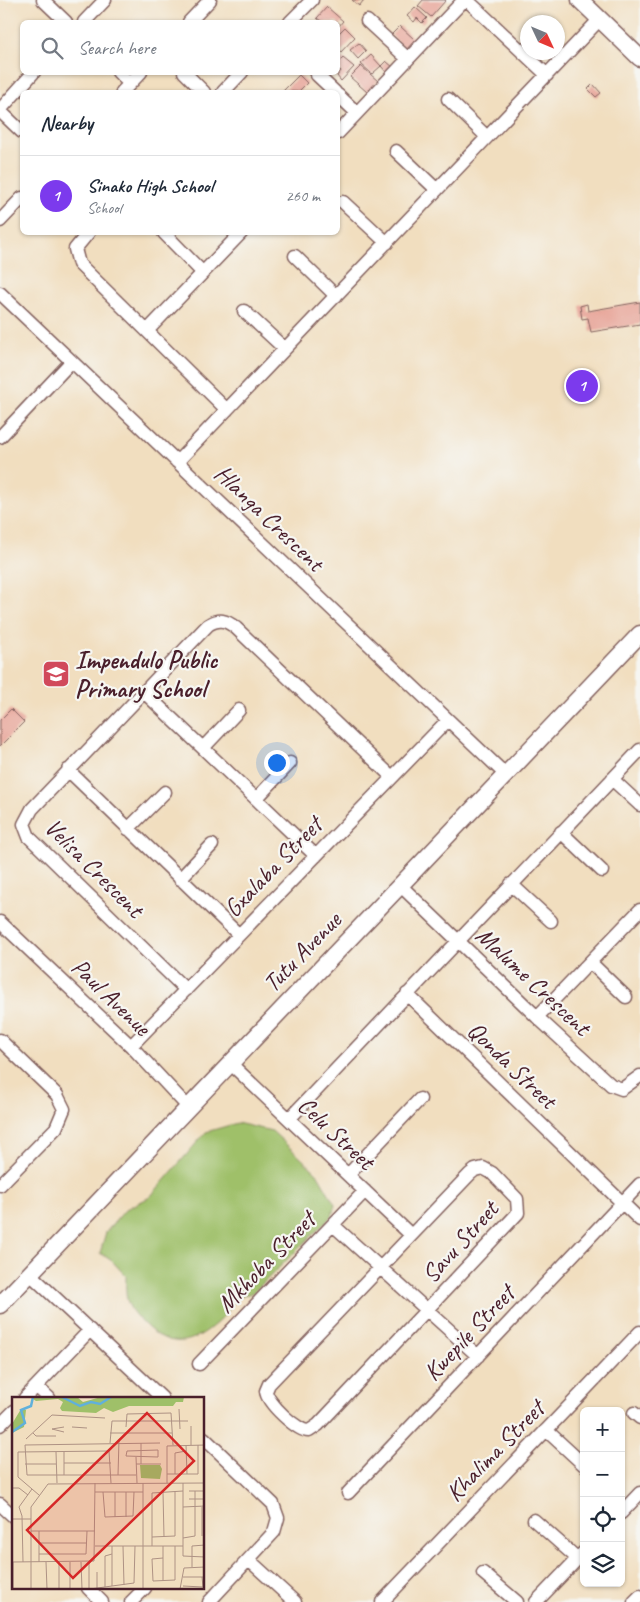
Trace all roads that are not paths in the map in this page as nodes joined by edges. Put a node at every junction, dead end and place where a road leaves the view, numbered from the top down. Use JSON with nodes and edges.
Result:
{"nodes":[{"id":1,"x":43,"y":0,"type":"edge"},
{"id":2,"x":104,"y":0,"type":"edge"},
{"id":3,"x":312,"y":0,"type":"edge"},
{"id":4,"x":466,"y":0,"type":"edge"},
{"id":5,"x":580,"y":0,"type":"edge"},
{"id":6,"x":205,"y":2,"type":"edge"},
{"id":7,"x":600,"y":19,"type":"junction"},
{"id":8,"x":64,"y":20,"type":"edge"},
{"id":9,"x":86,"y":20,"type":"edge"},
{"id":10,"x":191,"y":20,"type":"edge"},
{"id":11,"x":292,"y":20,"type":"edge"},
{"id":12,"x":367,"y":22,"type":"dead end"},
{"id":13,"x":640,"y":58,"type":"edge"},
{"id":14,"x":408,"y":60,"type":"junction"},
{"id":15,"x":547,"y":74,"type":"junction"},
{"id":16,"x":31,"y":75,"type":"edge"},
{"id":17,"x":120,"y":75,"type":"edge"},
{"id":18,"x":139,"y":75,"type":"edge"},
{"id":19,"x":187,"y":75,"type":"edge"},
{"id":20,"x":239,"y":75,"type":"edge"},
{"id":21,"x":317,"y":75,"type":"dead end"},
{"id":22,"x":126,"y":88,"type":"edge"},
{"id":23,"x":202,"y":90,"type":"edge"},
{"id":24,"x":225,"y":90,"type":"edge"},
{"id":25,"x":332,"y":90,"type":"edge"},
{"id":26,"x":340,"y":97,"type":"edge"},
{"id":27,"x":448,"y":98,"type":"dead end"},
{"id":28,"x":0,"y":110,"type":"edge"},
{"id":29,"x":357,"y":112,"type":"junction"},
{"id":30,"x":20,"y":130,"type":"edge"},
{"id":31,"x":340,"y":130,"type":"edge"},
{"id":32,"x":488,"y":137,"type":"junction"},
{"id":33,"x":396,"y":151,"type":"dead end"},
{"id":34,"x":437,"y":190,"type":"junction"},
{"id":35,"x":20,"y":200,"type":"edge"},
{"id":36,"x":343,"y":202,"type":"dead end"},
{"id":37,"x":2,"y":214,"type":"edge"},
{"id":38,"x":87,"y":235,"type":"edge"},
{"id":39,"x":166,"y":235,"type":"edge"},
{"id":40,"x":239,"y":235,"type":"edge"},
{"id":41,"x":387,"y":243,"type":"junction"},
{"id":42,"x":295,"y":256,"type":"dead end"},
{"id":43,"x":203,"y":273,"type":"junction"},
{"id":44,"x":0,"y":293,"type":"edge"},
{"id":45,"x":336,"y":296,"type":"junction"},
{"id":46,"x":244,"y":311,"type":"dead end"},
{"id":47,"x":148,"y":331,"type":"junction"},
{"id":48,"x":285,"y":349,"type":"junction"},
{"id":49,"x":71,"y":362,"type":"junction"},
{"id":50,"x":228,"y":410,"type":"junction"},
{"id":51,"x":0,"y":437,"type":"edge"},
{"id":52,"x":177,"y":462,"type":"junction"},
{"id":53,"x":640,"y":634,"type":"edge"},
{"id":54,"x":144,"y":692,"type":"junction"},
{"id":55,"x":239,"y":710,"type":"dead end"},
{"id":56,"x":448,"y":720,"type":"junction"},
{"id":57,"x":203,"y":748,"type":"junction"},
{"id":58,"x":640,"y":750,"type":"edge"},
{"id":59,"x":290,"y":763,"type":"dead end"},
{"id":60,"x":68,"y":770,"type":"junction"},
{"id":61,"x":506,"y":775,"type":"junction"},
{"id":62,"x":392,"y":777,"type":"junction"},
{"id":63,"x":612,"y":779,"type":"junction"},
{"id":64,"x":164,"y":792,"type":"dead end"},
{"id":65,"x":256,"y":798,"type":"junction"},
{"id":66,"x":640,"y":805,"type":"edge"},
{"id":67,"x":128,"y":829,"type":"junction"},
{"id":68,"x":561,"y":832,"type":"junction"},
{"id":69,"x":212,"y":845,"type":"dead end"},
{"id":70,"x":316,"y":856,"type":"junction"},
{"id":71,"x":602,"y":871,"type":"dead end"},
{"id":72,"x":180,"y":878,"type":"junction"},
{"id":73,"x":511,"y":884,"type":"junction"},
{"id":74,"x":401,"y":886,"type":"junction"},
{"id":75,"x":640,"y":910,"type":"edge"},
{"id":76,"x":0,"y":922,"type":"edge"},
{"id":77,"x":551,"y":922,"type":"dead end"},
{"id":78,"x":239,"y":935,"type":"junction"},
{"id":79,"x":457,"y":940,"type":"junction"},
{"id":80,"x":590,"y":962,"type":"junction"},
{"id":81,"x":186,"y":990,"type":"junction"},
{"id":82,"x":407,"y":994,"type":"junction"},
{"id":83,"x":626,"y":997,"type":"dead end"},
{"id":84,"x":537,"y":1017,"type":"junction"},
{"id":85,"x":0,"y":1040,"type":"edge"},
{"id":86,"x":131,"y":1046,"type":"junction"},
{"id":87,"x":230,"y":1063,"type":"junction"},
{"id":88,"x":640,"y":1076,"type":"edge"},
{"id":89,"x":420,"y":1099,"type":"dead end"},
{"id":90,"x":188,"y":1107,"type":"junction"},
{"id":91,"x":289,"y":1119,"type":"junction"},
{"id":92,"x":348,"y":1175,"type":"junction"},
{"id":93,"x":640,"y":1184,"type":"edge"},
{"id":94,"x":0,"y":1186,"type":"edge"},
{"id":95,"x":365,"y":1191,"type":"junction"},
{"id":96,"x":622,"y":1202,"type":"junction"},
{"id":97,"x":640,"y":1220,"type":"edge"},
{"id":98,"x":333,"y":1225,"type":"junction"},
{"id":99,"x":411,"y":1235,"type":"junction"},
{"id":100,"x":379,"y":1267,"type":"junction"},
{"id":101,"x":30,"y":1274,"type":"junction"},
{"id":102,"x":0,"y":1305,"type":"edge"},
{"id":103,"x":428,"y":1311,"type":"junction"},
{"id":104,"x":90,"y":1330,"type":"junction"},
{"id":105,"x":640,"y":1332,"type":"edge"},
{"id":106,"x":478,"y":1356,"type":"junction"},
{"id":107,"x":199,"y":1364,"type":"dead end"},
{"id":108,"x":36,"y":1387,"type":"junction"},
{"id":109,"x":27,"y":1397,"type":"edge"},
{"id":110,"x":48,"y":1397,"type":"edge"},
{"id":111,"x":161,"y":1397,"type":"edge"},
{"id":112,"x":12,"y":1413,"type":"edge"},
{"id":113,"x":0,"y":1425,"type":"edge"},
{"id":114,"x":546,"y":1430,"type":"junction"},
{"id":115,"x":205,"y":1439,"type":"edge"},
{"id":116,"x":580,"y":1461,"type":"edge"},
{"id":117,"x":348,"y":1493,"type":"dead end"},
{"id":118,"x":640,"y":1493,"type":"edge"},
{"id":119,"x":0,"y":1504,"type":"edge"},
{"id":120,"x":625,"y":1505,"type":"edge"},
{"id":121,"x":12,"y":1515,"type":"edge"},
{"id":122,"x":534,"y":1520,"type":"dead end"},
{"id":123,"x":580,"y":1555,"type":"edge"},
{"id":124,"x":580,"y":1557,"type":"edge"},
{"id":125,"x":250,"y":1561,"type":"junction"},
{"id":126,"x":484,"y":1573,"type":"dead end"},
{"id":127,"x":90,"y":1590,"type":"edge"},
{"id":128,"x":143,"y":1590,"type":"edge"},
{"id":129,"x":640,"y":1596,"type":"edge"},
{"id":130,"x":102,"y":1602,"type":"edge"},
{"id":131,"x":131,"y":1602,"type":"edge"},
{"id":132,"x":209,"y":1602,"type":"edge"},
{"id":133,"x":295,"y":1602,"type":"edge"},
{"id":134,"x":382,"y":1602,"type":"edge"},
{"id":135,"x":517,"y":1602,"type":"edge"},
{"id":136,"x":536,"y":1602,"type":"edge"},
{"id":137,"x":634,"y":1602,"type":"edge"}],
"edges":[{"from":1,"to":8,"type":"street"},
{"from":2,"to":9,"type":"street"},
{"from":3,"to":11,"type":"street"},
{"from":4,"to":14,"type":"street"},
{"from":4,"to":15,"type":"street"},
{"from":5,"to":7,"type":"street"},
{"from":6,"to":10,"type":"street"},
{"from":7,"to":13,"type":"street"},
{"from":7,"to":15,"type":"street"},
{"from":12,"to":14,"type":"street"},
{"from":14,"to":29,"type":"street"},
{"from":15,"to":32,"type":"street"},
{"from":16,"to":28,"type":"street"},
{"from":17,"to":22,"type":"street"},
{"from":18,"to":22,"type":"street"},
{"from":19,"to":23,"type":"street"},
{"from":20,"to":24,"type":"street"},
{"from":21,"to":25,"type":"street"},
{"from":26,"to":29,"type":"street"},
{"from":27,"to":32,"type":"street"},
{"from":28,"to":30,"type":"street"},
{"from":29,"to":31,"type":"street"},
{"from":32,"to":34,"type":"street"},
{"from":33,"to":34,"type":"street"},
{"from":34,"to":41,"type":"street"},
{"from":35,"to":37,"type":"street"},
{"from":36,"to":41,"type":"street"},
{"from":38,"to":47,"type":"street"},
{"from":39,"to":43,"type":"street"},
{"from":40,"to":43,"type":"street"},
{"from":41,"to":45,"type":"street"},
{"from":42,"to":45,"type":"street"},
{"from":43,"to":47,"type":"street"},
{"from":44,"to":49,"type":"street","name":"Hlanga Crescent"},
{"from":45,"to":48,"type":"street"},
{"from":46,"to":48,"type":"street"},
{"from":47,"to":50,"type":"street"},
{"from":48,"to":50,"type":"street"},
{"from":49,"to":51,"type":"street"},
{"from":49,"to":52,"type":"street","name":"Hlanga Crescent"},
{"from":50,"to":52,"type":"street"},
{"from":52,"to":56,"type":"street","name":"Hlanga Crescent"},
{"from":53,"to":61,"type":"street","name":"Tutu Avenue"},
{"from":54,"to":57,"type":"street"},
{"from":54,"to":60,"type":"street","name":"Velisa Crescent"},
{"from":54,"to":62,"type":"street","name":"Velisa Crescent"},
{"from":55,"to":57,"type":"street"},
{"from":56,"to":61,"type":"street","name":"Hlanga Crescent"},
{"from":56,"to":62,"type":"street","name":"Gxalaba Street"},
{"from":57,"to":65,"type":"street"},
{"from":58,"to":63,"type":"street"},
{"from":59,"to":65,"type":"street"},
{"from":60,"to":67,"type":"street"},
{"from":60,"to":81,"type":"street","name":"Velisa Crescent"},
{"from":61,"to":74,"type":"street","name":"Tutu Avenue"},
{"from":62,"to":70,"type":"street","name":"Gxalaba Street"},
{"from":63,"to":66,"type":"street"},
{"from":63,"to":68,"type":"street"},
{"from":64,"to":67,"type":"street"},
{"from":65,"to":70,"type":"street"},
{"from":67,"to":72,"type":"street"},
{"from":68,"to":71,"type":"street"},
{"from":68,"to":73,"type":"street"},
{"from":69,"to":72,"type":"street"},
{"from":70,"to":78,"type":"street","name":"Gxalaba Street"},
{"from":72,"to":78,"type":"street"},
{"from":73,"to":77,"type":"street"},
{"from":73,"to":79,"type":"street"},
{"from":74,"to":79,"type":"street","name":"Malume Crescent"},
{"from":74,"to":87,"type":"street","name":"Tutu Avenue"},
{"from":75,"to":80,"type":"street"},
{"from":76,"to":86,"type":"street","name":"Paul Avenue"},
{"from":78,"to":81,"type":"street","name":"Gxalaba Street"},
{"from":79,"to":82,"type":"street"},
{"from":79,"to":84,"type":"street","name":"Malume Crescent"},
{"from":80,"to":83,"type":"street"},
{"from":80,"to":84,"type":"street"},
{"from":81,"to":86,"type":"street","name":"Gxalaba Street"},
{"from":82,"to":91,"type":"street"},
{"from":82,"to":96,"type":"street","name":"Qonda Street"},
{"from":84,"to":88,"type":"street","name":"Malume Crescent"},
{"from":85,"to":94,"type":"street"},
{"from":86,"to":90,"type":"street","name":"Paul Avenue"},
{"from":87,"to":90,"type":"street","name":"Tutu Avenue"},
{"from":87,"to":91,"type":"street","name":"Celu Street"},
{"from":89,"to":92,"type":"street"},
{"from":90,"to":101,"type":"street","name":"Tutu Avenue"},
{"from":91,"to":92,"type":"street","name":"Celu Street"},
{"from":92,"to":95,"type":"street","name":"Celu Street"},
{"from":93,"to":96,"type":"street","name":"Kwepile Street"},
{"from":95,"to":98,"type":"street","name":"Mkhoba Street"},
{"from":95,"to":99,"type":"street","name":"Celu Street"},
{"from":96,"to":97,"type":"street","name":"Qonda Street"},
{"from":96,"to":106,"type":"street","name":"Kwepile Street"},
{"from":98,"to":100,"type":"street"},
{"from":98,"to":107,"type":"street","name":"Mkhoba Street"},
{"from":99,"to":100,"type":"street","name":"Savu Street"},
{"from":99,"to":103,"type":"street","name":"Savu Street"},
{"from":100,"to":103,"type":"street"},
{"from":100,"to":103,"type":"street","name":"Savu Street"},
{"from":101,"to":102,"type":"street","name":"Tutu Avenue"},
{"from":101,"to":104,"type":"street"},
{"from":103,"to":106,"type":"street"},
{"from":104,"to":108,"type":"street"},
{"from":104,"to":111,"type":"street"},
{"from":105,"to":114,"type":"street","name":"Khalima Street"},
{"from":106,"to":117,"type":"street","name":"Kwepile Street"},
{"from":108,"to":109,"type":"street"},
{"from":108,"to":110,"type":"street"},
{"from":112,"to":113,"type":"street"},
{"from":114,"to":116,"type":"street"},
{"from":114,"to":134,"type":"street","name":"Khalima Street"},
{"from":115,"to":125,"type":"street"},
{"from":118,"to":120,"type":"street"},
{"from":119,"to":121,"type":"street"},
{"from":122,"to":123,"type":"street"},
{"from":124,"to":136,"type":"street"},
{"from":125,"to":132,"type":"street"},
{"from":125,"to":133,"type":"street"},
{"from":126,"to":135,"type":"street"},
{"from":127,"to":130,"type":"street"},
{"from":128,"to":131,"type":"street"},
{"from":129,"to":137,"type":"street"}]}
